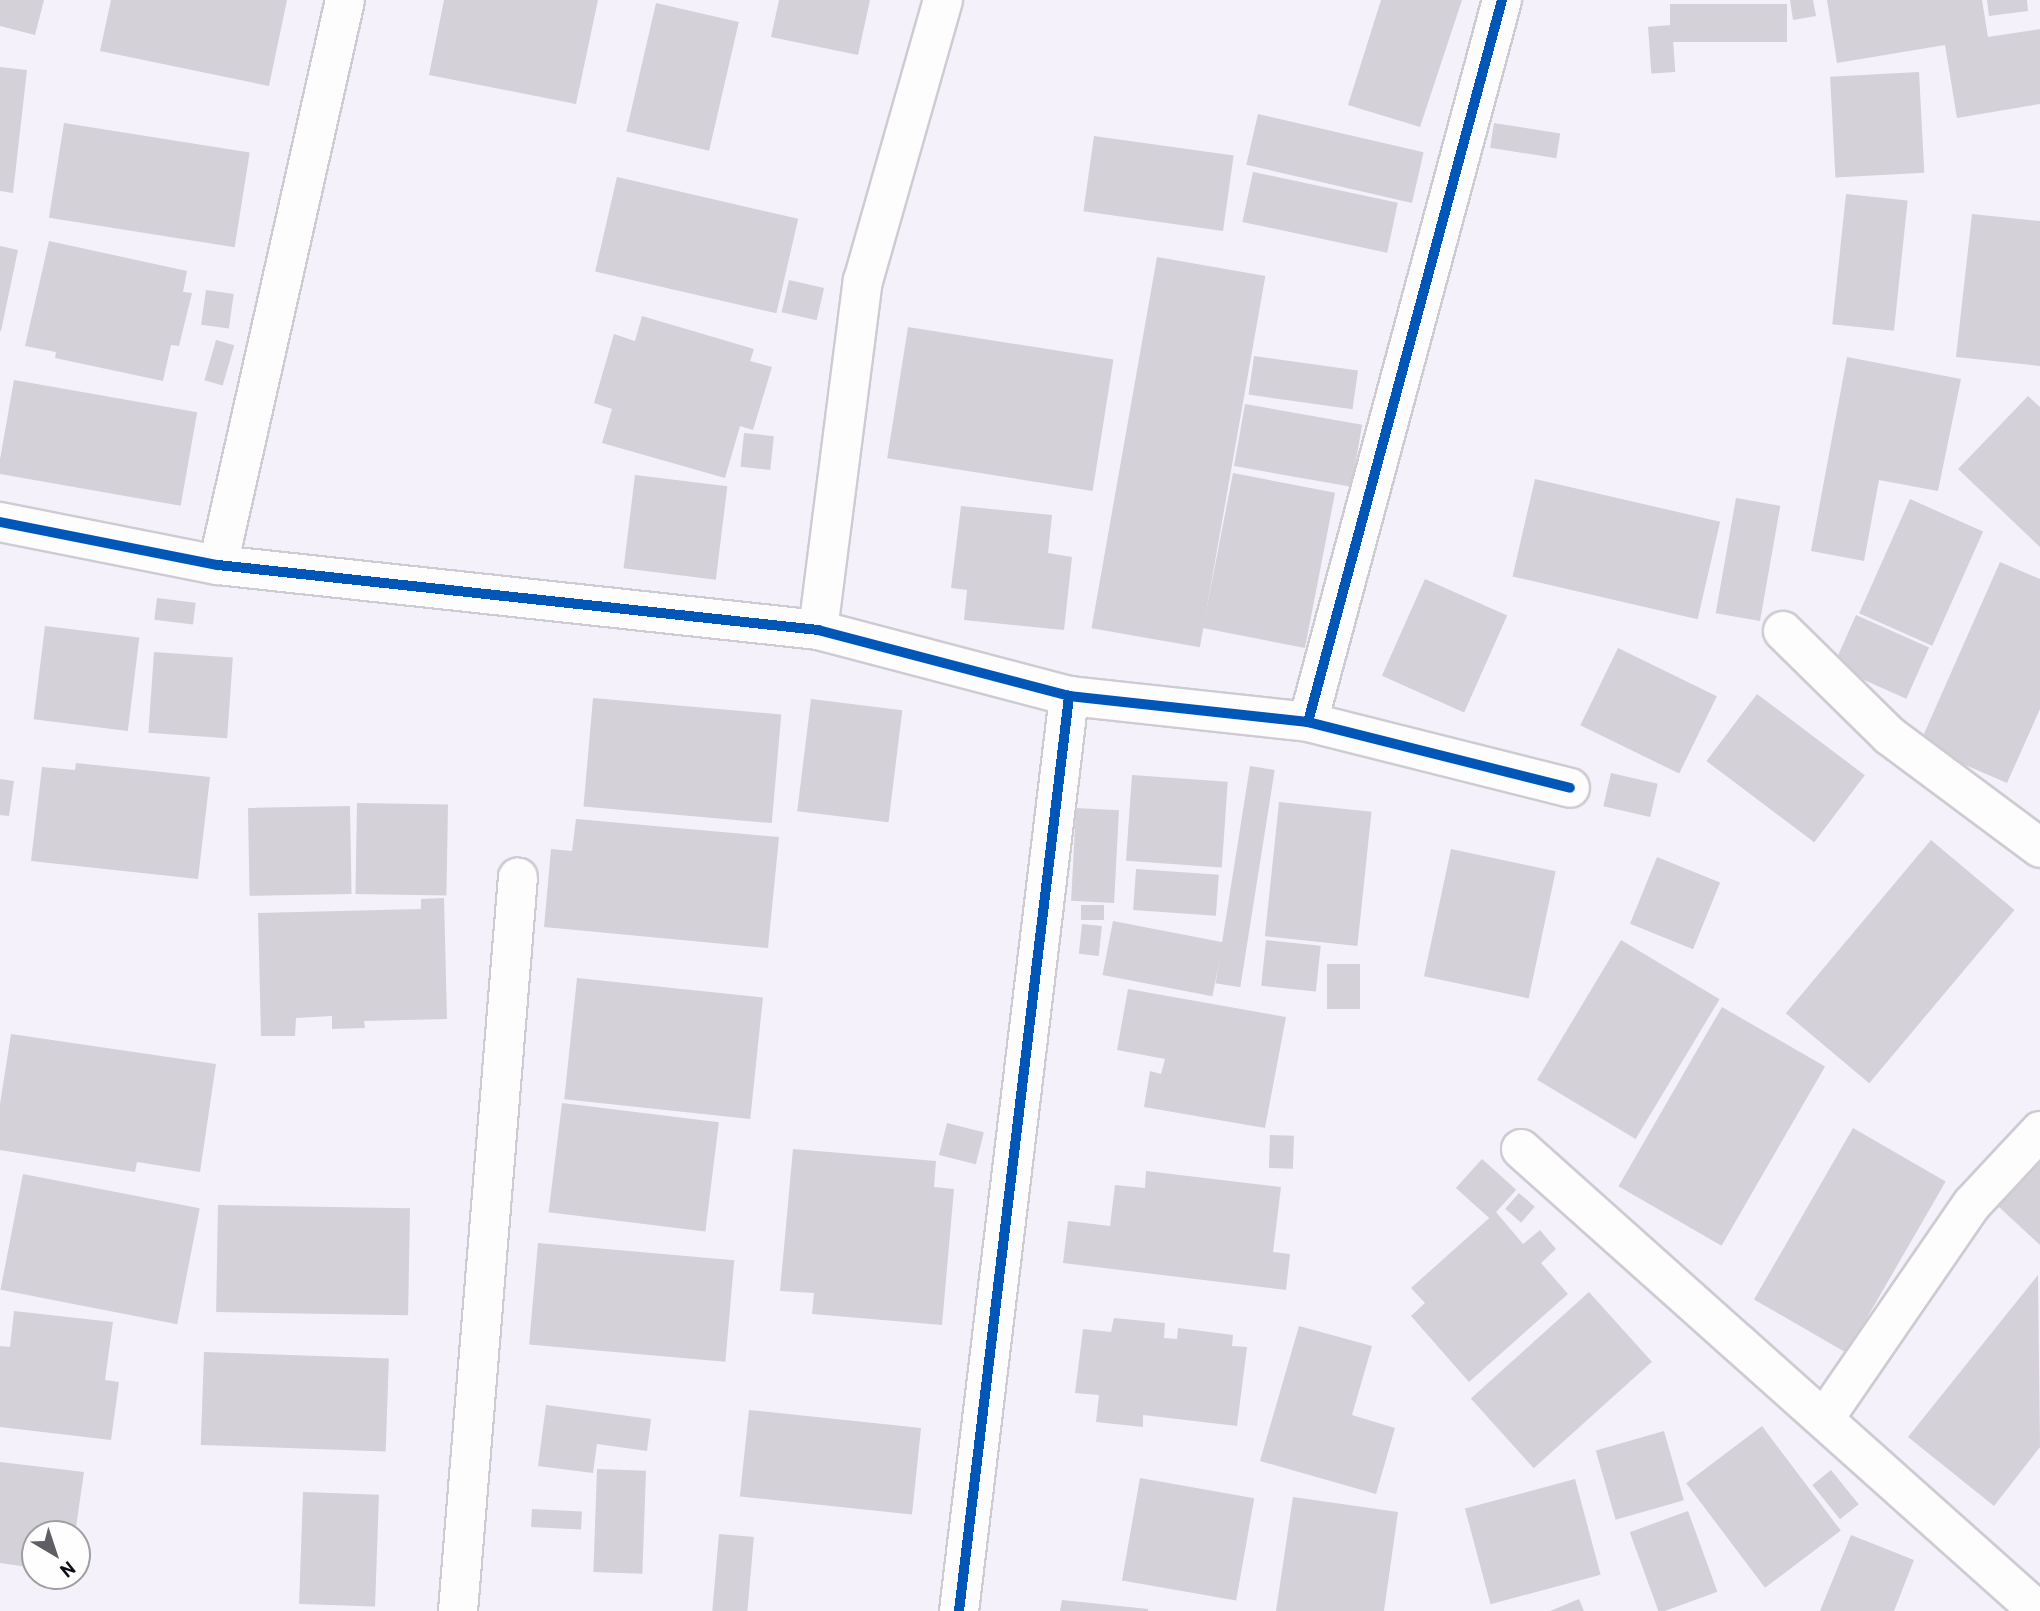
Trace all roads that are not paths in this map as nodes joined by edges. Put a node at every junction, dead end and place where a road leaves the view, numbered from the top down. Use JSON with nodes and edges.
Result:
{"nodes":[{"id":1,"x":345,"y":0,"type":"edge"},
{"id":2,"x":943,"y":0,"type":"edge"},
{"id":3,"x":1502,"y":0,"type":"edge"},
{"id":4,"x":0,"y":522,"type":"edge"},
{"id":5,"x":218,"y":565,"type":"junction"},
{"id":6,"x":818,"y":630,"type":"junction"},
{"id":7,"x":1783,"y":631,"type":"dead end"},
{"id":8,"x":1069,"y":696,"type":"junction"},
{"id":9,"x":1308,"y":722,"type":"junction"},
{"id":10,"x":1570,"y":788,"type":"dead end"},
{"id":11,"x":2040,"y":848,"type":"edge"},
{"id":12,"x":518,"y":877,"type":"dead end"},
{"id":13,"x":2040,"y":1131,"type":"edge"},
{"id":14,"x":1521,"y":1149,"type":"dead end"},
{"id":15,"x":1824,"y":1419,"type":"junction"},
{"id":16,"x":458,"y":1611,"type":"edge"},
{"id":17,"x":959,"y":1611,"type":"edge"},
{"id":18,"x":2038,"y":1611,"type":"edge"}],
"edges":[{"from":1,"to":5,"type":"street"},
{"from":2,"to":6,"type":"street"},
{"from":3,"to":9,"type":"street"},
{"from":4,"to":5,"type":"street"},
{"from":5,"to":6,"type":"street"},
{"from":6,"to":8,"type":"street"},
{"from":7,"to":11,"type":"street"},
{"from":8,"to":9,"type":"street"},
{"from":8,"to":17,"type":"street"},
{"from":9,"to":10,"type":"street"},
{"from":12,"to":16,"type":"street"},
{"from":13,"to":15,"type":"street"},
{"from":14,"to":15,"type":"street"},
{"from":15,"to":18,"type":"street"}]}
